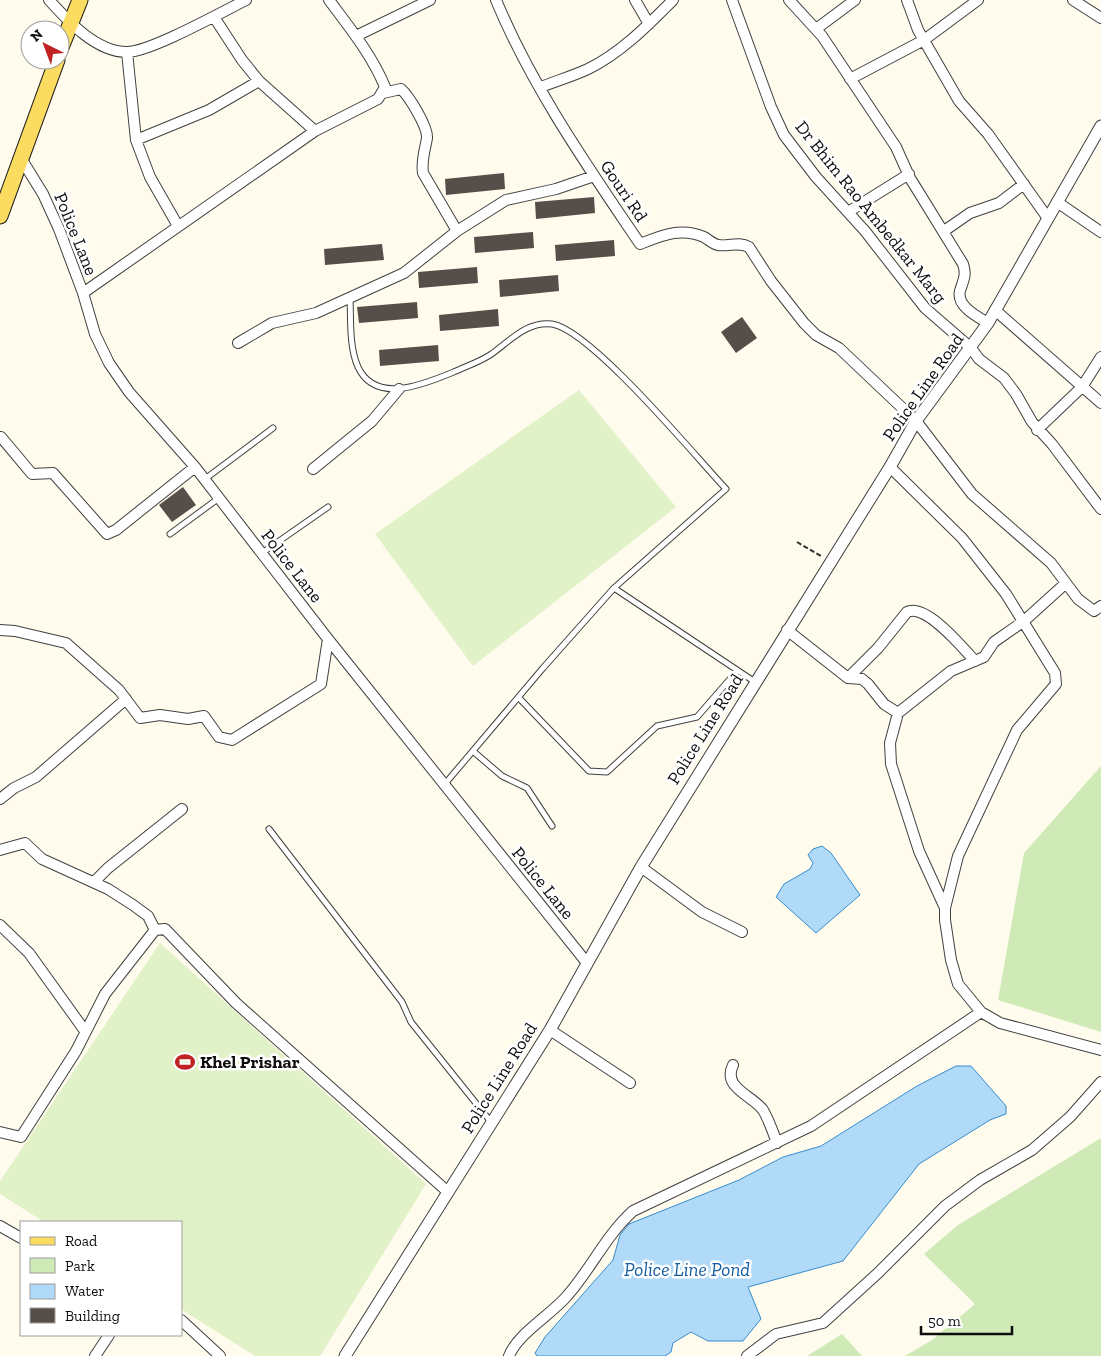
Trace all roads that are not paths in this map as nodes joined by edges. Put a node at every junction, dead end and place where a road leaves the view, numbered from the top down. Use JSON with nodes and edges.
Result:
{"nodes":[{"id":1,"x":49,"y":0,"type":"edge"},
{"id":2,"x":80,"y":0,"type":"edge"},
{"id":3,"x":246,"y":0,"type":"edge"},
{"id":4,"x":329,"y":0,"type":"edge"},
{"id":5,"x":430,"y":0,"type":"edge"},
{"id":6,"x":496,"y":0,"type":"edge"},
{"id":7,"x":635,"y":0,"type":"edge"},
{"id":8,"x":673,"y":0,"type":"edge"},
{"id":9,"x":732,"y":0,"type":"edge"},
{"id":10,"x":789,"y":0,"type":"edge"},
{"id":11,"x":855,"y":0,"type":"edge"},
{"id":12,"x":907,"y":0,"type":"edge"},
{"id":13,"x":978,"y":0,"type":"edge"},
{"id":14,"x":1072,"y":0,"type":"edge"},
{"id":15,"x":214,"y":17,"type":"junction"},
{"id":16,"x":1101,"y":18,"type":"edge"},
{"id":17,"x":67,"y":20,"type":"edge"},
{"id":18,"x":70,"y":23,"type":"joint"},
{"id":19,"x":649,"y":24,"type":"junction"},
{"id":20,"x":816,"y":29,"type":"junction"},
{"id":21,"x":356,"y":36,"type":"junction"},
{"id":22,"x":924,"y":40,"type":"junction"},
{"id":23,"x":127,"y":52,"type":"junction"},
{"id":24,"x":54,"y":70,"type":"edge"},
{"id":25,"x":850,"y":79,"type":"junction"},
{"id":26,"x":259,"y":82,"type":"junction"},
{"id":27,"x":540,"y":87,"type":"junction"},
{"id":28,"x":383,"y":92,"type":"junction"},
{"id":29,"x":1101,"y":126,"type":"edge"},
{"id":30,"x":315,"y":131,"type":"junction"},
{"id":31,"x":136,"y":140,"type":"junction"},
{"id":32,"x":22,"y":160,"type":"junction"},
{"id":33,"x":909,"y":174,"type":"junction"},
{"id":34,"x":594,"y":176,"type":"junction"},
{"id":35,"x":1024,"y":184,"type":"junction"},
{"id":36,"x":1056,"y":202,"type":"junction"},
{"id":37,"x":848,"y":212,"type":"junction"},
{"id":38,"x":0,"y":216,"type":"edge"},
{"id":39,"x":1047,"y":217,"type":"junction"},
{"id":40,"x":178,"y":226,"type":"junction"},
{"id":41,"x":456,"y":231,"type":"junction"},
{"id":42,"x":944,"y":231,"type":"junction"},
{"id":43,"x":1101,"y":232,"type":"edge"},
{"id":44,"x":83,"y":292,"type":"junction"},
{"id":45,"x":350,"y":299,"type":"junction"},
{"id":46,"x":995,"y":310,"type":"junction"},
{"id":47,"x":988,"y":323,"type":"junction"},
{"id":48,"x":238,"y":343,"type":"dead end"},
{"id":49,"x":971,"y":348,"type":"junction"},
{"id":50,"x":1101,"y":357,"type":"edge"},
{"id":51,"x":1082,"y":387,"type":"junction"},
{"id":52,"x":399,"y":389,"type":"junction"},
{"id":53,"x":1101,"y":403,"type":"edge"},
{"id":54,"x":916,"y":421,"type":"junction"},
{"id":55,"x":273,"y":428,"type":"dead end"},
{"id":56,"x":1037,"y":430,"type":"junction"},
{"id":57,"x":1,"y":437,"type":"edge"},
{"id":58,"x":195,"y":467,"type":"junction"},
{"id":59,"x":890,"y":467,"type":"junction"},
{"id":60,"x":313,"y":469,"type":"dead end"},
{"id":61,"x":204,"y":479,"type":"junction"},
{"id":62,"x":219,"y":498,"type":"junction"},
{"id":63,"x":328,"y":507,"type":"dead end"},
{"id":64,"x":1101,"y":509,"type":"edge"},
{"id":65,"x":170,"y":534,"type":"dead end"},
{"id":66,"x":261,"y":553,"type":"junction"},
{"id":67,"x":1066,"y":583,"type":"junction"},
{"id":68,"x":614,"y":588,"type":"junction"},
{"id":69,"x":1101,"y":606,"type":"edge"},
{"id":70,"x":1024,"y":621,"type":"junction"},
{"id":71,"x":0,"y":630,"type":"edge"},
{"id":72,"x":787,"y":630,"type":"junction"},
{"id":73,"x":328,"y":639,"type":"junction"},
{"id":74,"x":976,"y":661,"type":"junction"},
{"id":75,"x":737,"y":671,"type":"junction"},
{"id":76,"x":848,"y":678,"type":"junction"},
{"id":77,"x":755,"y":682,"type":"junction"},
{"id":78,"x":519,"y":698,"type":"junction"},
{"id":79,"x":126,"y":699,"type":"junction"},
{"id":80,"x":898,"y":712,"type":"junction"},
{"id":81,"x":474,"y":752,"type":"junction"},
{"id":82,"x":444,"y":785,"type":"junction"},
{"id":83,"x":0,"y":799,"type":"edge"},
{"id":84,"x":182,"y":808,"type":"dead end"},
{"id":85,"x":552,"y":826,"type":"dead end"},
{"id":86,"x":269,"y":829,"type":"dead end"},
{"id":87,"x":0,"y":851,"type":"edge"},
{"id":88,"x":641,"y":867,"type":"junction"},
{"id":89,"x":94,"y":882,"type":"junction"},
{"id":90,"x":945,"y":908,"type":"junction"},
{"id":91,"x":0,"y":925,"type":"edge"},
{"id":92,"x":155,"y":930,"type":"junction"},
{"id":93,"x":742,"y":932,"type":"dead end"},
{"id":94,"x":587,"y":963,"type":"junction"},
{"id":95,"x":981,"y":1012,"type":"junction"},
{"id":96,"x":550,"y":1030,"type":"junction"},
{"id":97,"x":85,"y":1031,"type":"junction"},
{"id":98,"x":1101,"y":1050,"type":"edge"},
{"id":99,"x":733,"y":1065,"type":"dead end"},
{"id":100,"x":1101,"y":1082,"type":"edge"},
{"id":101,"x":630,"y":1083,"type":"dead end"},
{"id":102,"x":491,"y":1122,"type":"junction"},
{"id":103,"x":0,"y":1132,"type":"edge"},
{"id":104,"x":777,"y":1143,"type":"junction"},
{"id":105,"x":448,"y":1192,"type":"junction"},
{"id":106,"x":0,"y":1226,"type":"edge"},
{"id":107,"x":20,"y":1237,"type":"edge"},
{"id":108,"x":182,"y":1321,"type":"edge"},
{"id":109,"x":108,"y":1336,"type":"edge"},
{"id":110,"x":95,"y":1356,"type":"edge"},
{"id":111,"x":220,"y":1356,"type":"edge"},
{"id":112,"x":346,"y":1356,"type":"edge"},
{"id":113,"x":509,"y":1356,"type":"edge"},
{"id":114,"x":747,"y":1356,"type":"edge"}],
"edges":[{"from":1,"to":17,"type":"street"},
{"from":2,"to":18,"type":"main road"},
{"from":3,"to":15,"type":"street"},
{"from":4,"to":21,"type":"street"},
{"from":5,"to":21,"type":"street"},
{"from":6,"to":27,"type":"street","name":"Gouri Rd"},
{"from":7,"to":19,"type":"street"},
{"from":8,"to":19,"type":"street"},
{"from":9,"to":37,"type":"street","name":"Dr Bhim Rao Ambedkar Marg"},
{"from":10,"to":20,"type":"street"},
{"from":11,"to":20,"type":"street"},
{"from":12,"to":22,"type":"street"},
{"from":13,"to":22,"type":"street"},
{"from":14,"to":16,"type":"street"},
{"from":15,"to":23,"type":"street"},
{"from":15,"to":26,"type":"street"},
{"from":18,"to":23,"type":"street"},
{"from":19,"to":27,"type":"street"},
{"from":20,"to":25,"type":"street"},
{"from":21,"to":28,"type":"street"},
{"from":22,"to":25,"type":"street"},
{"from":22,"to":35,"type":"street"},
{"from":23,"to":31,"type":"street"},
{"from":24,"to":32,"type":"main road"},
{"from":25,"to":33,"type":"street"},
{"from":26,"to":30,"type":"street"},
{"from":26,"to":31,"type":"street"},
{"from":27,"to":34,"type":"street","name":"Gouri Rd"},
{"from":28,"to":30,"type":"street"},
{"from":28,"to":41,"type":"street"},
{"from":29,"to":36,"type":"street","name":"Police Line Road"},
{"from":30,"to":40,"type":"street"},
{"from":31,"to":40,"type":"street"},
{"from":32,"to":38,"type":"main road"},
{"from":32,"to":44,"type":"street","name":"Police Lane"},
{"from":33,"to":37,"type":"street"},
{"from":33,"to":42,"type":"street"},
{"from":34,"to":41,"type":"street"},
{"from":34,"to":54,"type":"street","name":"Gouri Rd"},
{"from":35,"to":39,"type":"street"},
{"from":35,"to":42,"type":"street"},
{"from":36,"to":39,"type":"street","name":"Police Line Road"},
{"from":36,"to":43,"type":"street"},
{"from":37,"to":49,"type":"street","name":"Dr Bhim Rao Ambedkar Marg"},
{"from":39,"to":46,"type":"street","name":"Police Line Road"},
{"from":40,"to":44,"type":"street"},
{"from":41,"to":45,"type":"street"},
{"from":42,"to":47,"type":"street"},
{"from":44,"to":58,"type":"street","name":"Police Lane"},
{"from":45,"to":48,"type":"street"},
{"from":45,"to":52,"type":"lane"},
{"from":46,"to":47,"type":"street","name":"Police Line Road"},
{"from":46,"to":51,"type":"street"},
{"from":47,"to":49,"type":"street","name":"Police Line Road"},
{"from":49,"to":54,"type":"street","name":"Police Line Road"},
{"from":49,"to":56,"type":"street","name":"Dr Bhim Rao Ambedkar Marg"},
{"from":50,"to":51,"type":"street"},
{"from":51,"to":53,"type":"street"},
{"from":51,"to":56,"type":"street"},
{"from":52,"to":60,"type":"street"},
{"from":52,"to":68,"type":"lane"},
{"from":54,"to":59,"type":"street","name":"Police Line Road"},
{"from":54,"to":67,"type":"street"},
{"from":55,"to":61,"type":"lane"},
{"from":56,"to":64,"type":"street","name":"Dr Bhim Rao Ambedkar Marg"},
{"from":57,"to":58,"type":"street"},
{"from":58,"to":61,"type":"street","name":"Police Lane"},
{"from":59,"to":70,"type":"street"},
{"from":59,"to":72,"type":"street","name":"Police Line Road"},
{"from":61,"to":62,"type":"street","name":"Police Lane"},
{"from":62,"to":65,"type":"lane"},
{"from":62,"to":66,"type":"street","name":"Police Lane"},
{"from":63,"to":66,"type":"lane"},
{"from":66,"to":73,"type":"street","name":"Police Lane"},
{"from":67,"to":69,"type":"street"},
{"from":67,"to":70,"type":"street"},
{"from":68,"to":75,"type":"lane"},
{"from":68,"to":78,"type":"lane"},
{"from":70,"to":74,"type":"street"},
{"from":70,"to":90,"type":"street"},
{"from":71,"to":79,"type":"street"},
{"from":72,"to":76,"type":"street"},
{"from":72,"to":77,"type":"street","name":"Police Line Road"},
{"from":73,"to":79,"type":"street"},
{"from":73,"to":82,"type":"street","name":"Police Lane"},
{"from":74,"to":76,"type":"street"},
{"from":74,"to":80,"type":"street"},
{"from":75,"to":77,"type":"lane"},
{"from":75,"to":78,"type":"lane"},
{"from":76,"to":80,"type":"street"},
{"from":77,"to":88,"type":"street","name":"Police Line Road"},
{"from":78,"to":81,"type":"lane"},
{"from":79,"to":83,"type":"street"},
{"from":80,"to":90,"type":"street"},
{"from":81,"to":82,"type":"lane"},
{"from":81,"to":85,"type":"lane"},
{"from":82,"to":94,"type":"street","name":"Police Lane"},
{"from":84,"to":89,"type":"street"},
{"from":86,"to":102,"type":"lane"},
{"from":87,"to":89,"type":"street"},
{"from":88,"to":93,"type":"street"},
{"from":88,"to":94,"type":"street","name":"Police Line Road"},
{"from":89,"to":92,"type":"street"},
{"from":90,"to":95,"type":"street"},
{"from":91,"to":97,"type":"street"},
{"from":92,"to":97,"type":"street"},
{"from":92,"to":105,"type":"street"},
{"from":94,"to":96,"type":"street","name":"Police Line Road"},
{"from":95,"to":98,"type":"street"},
{"from":95,"to":104,"type":"street"},
{"from":96,"to":101,"type":"street"},
{"from":96,"to":102,"type":"street","name":"Police Line Road"},
{"from":97,"to":103,"type":"street"},
{"from":99,"to":104,"type":"street"},
{"from":100,"to":114,"type":"street"},
{"from":102,"to":105,"type":"street","name":"Police Line Road"},
{"from":104,"to":113,"type":"street"},
{"from":105,"to":112,"type":"street","name":"Police Line Road"},
{"from":106,"to":107,"type":"street"},
{"from":108,"to":111,"type":"street"},
{"from":109,"to":110,"type":"street"}]}
